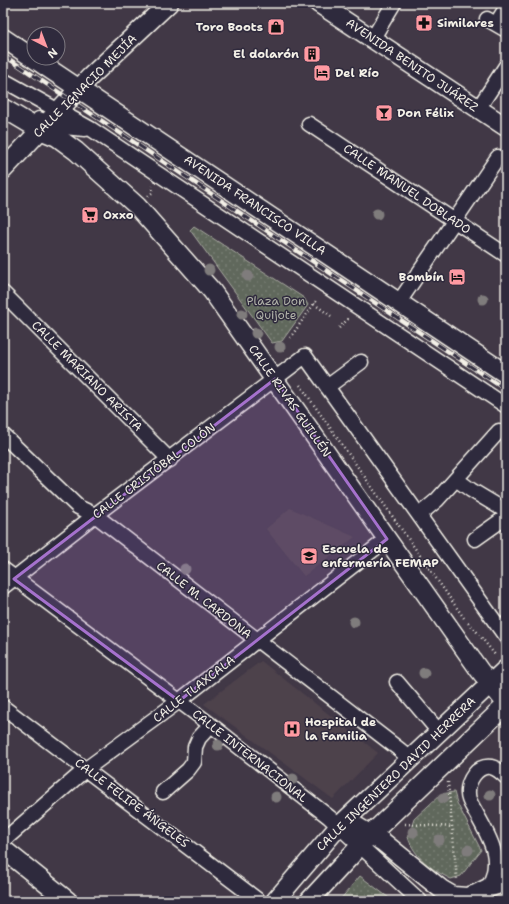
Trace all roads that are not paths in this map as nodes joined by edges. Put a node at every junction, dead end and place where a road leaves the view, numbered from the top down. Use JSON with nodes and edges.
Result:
{"nodes":[{"id":1,"x":169,"y":3,"type":"edge"},
{"id":2,"x":318,"y":3,"type":"edge"},
{"id":3,"x":394,"y":3,"type":"edge"},
{"id":4,"x":506,"y":8,"type":"edge"},
{"id":5,"x":500,"y":26,"type":"edge"},
{"id":6,"x":3,"y":38,"type":"edge"},
{"id":7,"x":373,"y":38,"type":"junction"},
{"id":8,"x":506,"y":66,"type":"edge"},
{"id":9,"x":3,"y":80,"type":"edge"},
{"id":10,"x":80,"y":88,"type":"junction"},
{"id":11,"x":3,"y":98,"type":"edge"},
{"id":12,"x":3,"y":108,"type":"edge"},
{"id":13,"x":478,"y":109,"type":"junction"},
{"id":14,"x":48,"y":122,"type":"junction"},
{"id":15,"x":309,"y":124,"type":"dead end"},
{"id":16,"x":506,"y":127,"type":"edge"},
{"id":17,"x":498,"y":157,"type":"dead end"},
{"id":18,"x":3,"y":170,"type":"edge"},
{"id":19,"x":455,"y":221,"type":"junction"},
{"id":20,"x":506,"y":255,"type":"edge"},
{"id":21,"x":3,"y":293,"type":"edge"},
{"id":22,"x":399,"y":302,"type":"junction"},
{"id":23,"x":361,"y":362,"type":"dead end"},
{"id":24,"x":506,"y":374,"type":"edge"},
{"id":25,"x":275,"y":379,"type":"junction"},
{"id":26,"x":327,"y":387,"type":"junction"},
{"id":27,"x":506,"y":406,"type":"edge"},
{"id":28,"x":498,"y":431,"type":"dead end"},
{"id":29,"x":3,"y":435,"type":"edge"},
{"id":30,"x":170,"y":460,"type":"junction"},
{"id":31,"x":456,"y":479,"type":"junction"},
{"id":32,"x":506,"y":511,"type":"edge"},
{"id":33,"x":95,"y":515,"type":"junction"},
{"id":34,"x":418,"y":515,"type":"junction"},
{"id":35,"x":506,"y":517,"type":"edge"},
{"id":36,"x":387,"y":539,"type":"junction"},
{"id":37,"x":475,"y":539,"type":"dead end"},
{"id":38,"x":3,"y":569,"type":"edge"},
{"id":39,"x":8,"y":583,"type":"edge"},
{"id":40,"x":506,"y":637,"type":"edge"},
{"id":41,"x":256,"y":640,"type":"junction"},
{"id":42,"x":501,"y":662,"type":"edge"},
{"id":43,"x":396,"y":682,"type":"dead end"},
{"id":44,"x":490,"y":683,"type":"junction"},
{"id":45,"x":179,"y":702,"type":"junction"},
{"id":46,"x":506,"y":704,"type":"edge"},
{"id":47,"x":3,"y":707,"type":"edge"},
{"id":48,"x":211,"y":726,"type":"junction"},
{"id":49,"x":440,"y":733,"type":"junction"},
{"id":50,"x":410,"y":760,"type":"junction"},
{"id":51,"x":86,"y":769,"type":"junction"},
{"id":52,"x":506,"y":777,"type":"edge"},
{"id":53,"x":162,"y":792,"type":"dead end"},
{"id":54,"x":343,"y":823,"type":"junction"},
{"id":55,"x":365,"y":840,"type":"junction"},
{"id":56,"x":3,"y":841,"type":"edge"},
{"id":57,"x":3,"y":850,"type":"edge"},
{"id":58,"x":506,"y":882,"type":"edge"},
{"id":59,"x":488,"y":888,"type":"junction"},
{"id":60,"x":68,"y":901,"type":"edge"},
{"id":61,"x":259,"y":901,"type":"edge"},
{"id":62,"x":275,"y":901,"type":"edge"},
{"id":63,"x":309,"y":901,"type":"edge"},
{"id":64,"x":420,"y":901,"type":"edge"}],
"edges":[{"from":1,"to":10,"type":"main road","name":"CALLE IGNACIO MEJÍA"},
{"from":2,"to":7,"type":"main road","name":"AVENIDA BENITO JUÁREZ"},
{"from":3,"to":7,"type":"street"},
{"from":4,"to":5,"type":"street"},
{"from":6,"to":10,"type":"main road","name":"AVENIDA FRANCISCO VILLA"},
{"from":7,"to":13,"type":"main road","name":"AVENIDA BENITO JUÁREZ"},
{"from":8,"to":13,"type":"street"},
{"from":9,"to":14,"type":"street"},
{"from":10,"to":14,"type":"main road","name":"CALLE IGNACIO MEJÍA"},
{"from":10,"to":22,"type":"main road","name":"AVENIDA FRANCISCO VILLA"},
{"from":11,"to":14,"type":"street"},
{"from":12,"to":14,"type":"main road"},
{"from":13,"to":16,"type":"main road","name":"AVENIDA BENITO JUÁREZ"},
{"from":14,"to":18,"type":"main road","name":"CALLE IGNACIO MEJÍA"},
{"from":14,"to":25,"type":"main road","name":"CALLE RIVAS GUILLÉN"},
{"from":14,"to":27,"type":"street"},
{"from":15,"to":19,"type":"street","name":"CALLE MANUEL DOBLADO"},
{"from":17,"to":19,"type":"street"},
{"from":19,"to":20,"type":"street","name":"CALLE MANUEL DOBLADO"},
{"from":19,"to":22,"type":"street"},
{"from":21,"to":30,"type":"street","name":"CALLE MARIANO ARISTA"},
{"from":22,"to":24,"type":"main road","name":"AVENIDA FRANCISCO VILLA"},
{"from":23,"to":26,"type":"street"},
{"from":25,"to":26,"type":"street","name":"CALLE CRISTÓBAL COLÓN"},
{"from":25,"to":30,"type":"street","name":"CALLE CRISTÓBAL COLÓN"},
{"from":25,"to":36,"type":"main road","name":"CALLE RIVAS GUILLÉN"},
{"from":26,"to":34,"type":"street"},
{"from":28,"to":31,"type":"street"},
{"from":29,"to":33,"type":"street","name":"CALLE M. CARDONA"},
{"from":30,"to":33,"type":"street","name":"CALLE CRISTÓBAL COLÓN"},
{"from":31,"to":32,"type":"street"},
{"from":31,"to":34,"type":"street"},
{"from":33,"to":39,"type":"street","name":"CALLE CRISTÓBAL COLÓN"},
{"from":33,"to":41,"type":"street","name":"CALLE M. CARDONA"},
{"from":34,"to":40,"type":"street"},
{"from":35,"to":37,"type":"street"},
{"from":36,"to":41,"type":"street","name":"CALLE TLAXCALA"},
{"from":36,"to":44,"type":"main road","name":"CALLE RIVAS GUILLÉN"},
{"from":38,"to":39,"type":"street","name":"CALLE INTERNACIONAL"},
{"from":39,"to":45,"type":"street","name":"CALLE INTERNACIONAL"},
{"from":41,"to":45,"type":"street","name":"CALLE TLAXCALA"},
{"from":41,"to":50,"type":"street","name":"CALLE M. CARDONA"},
{"from":42,"to":44,"type":"main road","name":"CALLE INGENIERO DAVID HERRERA"},
{"from":43,"to":49,"type":"street"},
{"from":44,"to":46,"type":"main road","name":"CALLE RIVAS GUILLÉN"},
{"from":44,"to":49,"type":"main road","name":"CALLE INGENIERO DAVID HERRERA"},
{"from":45,"to":48,"type":"street","name":"CALLE INTERNACIONAL"},
{"from":45,"to":51,"type":"street","name":"CALLE TLAXCALA"},
{"from":46,"to":55,"type":"main road"},
{"from":47,"to":51,"type":"street","name":"CALLE FELIPE ÁNGELES"},
{"from":48,"to":53,"type":"street"},
{"from":48,"to":54,"type":"street","name":"CALLE INTERNACIONAL"},
{"from":49,"to":50,"type":"main road","name":"CALLE INGENIERO DAVID HERRERA"},
{"from":50,"to":54,"type":"main road","name":"CALLE INGENIERO DAVID HERRERA"},
{"from":51,"to":56,"type":"street","name":"CALLE TLAXCALA"},
{"from":51,"to":61,"type":"street","name":"CALLE FELIPE ÁNGELES"},
{"from":52,"to":59,"type":"street"},
{"from":54,"to":55,"type":"main road"},
{"from":54,"to":62,"type":"main road","name":"CALLE INGENIERO DAVID HERRERA"},
{"from":55,"to":59,"type":"main road"},
{"from":55,"to":63,"type":"main road"},
{"from":55,"to":64,"type":"street"},
{"from":57,"to":60,"type":"main road"},
{"from":58,"to":59,"type":"main road"}]}
